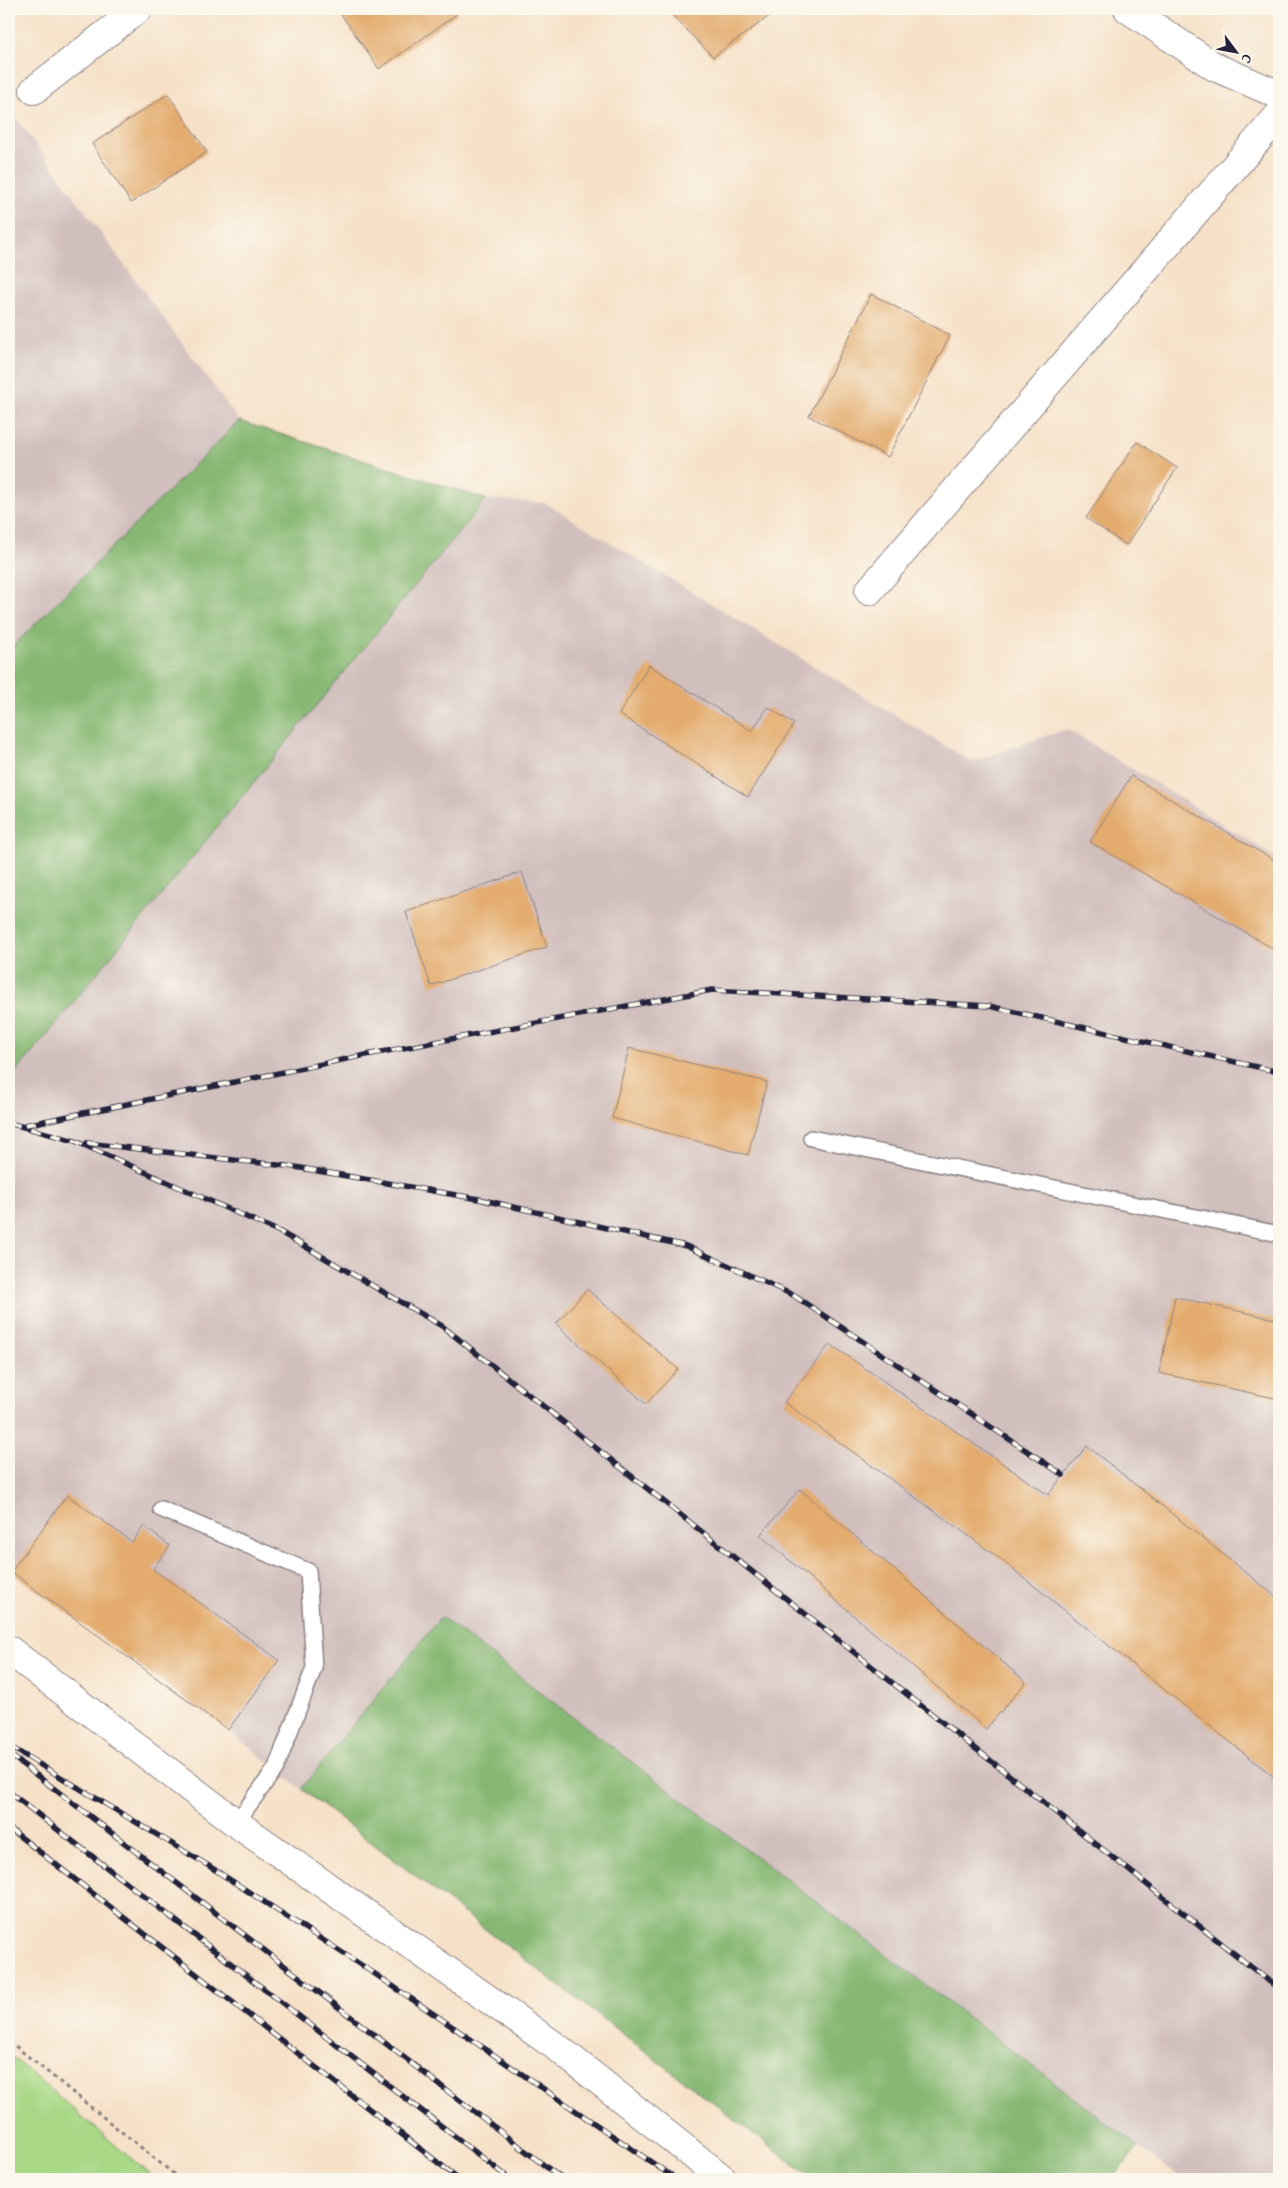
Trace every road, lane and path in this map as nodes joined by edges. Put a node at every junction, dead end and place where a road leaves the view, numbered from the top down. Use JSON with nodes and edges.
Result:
{"nodes":[{"id":1,"x":138,"y":9,"type":"edge"},
{"id":2,"x":1128,"y":9,"type":"edge"},
{"id":3,"x":34,"y":90,"type":"dead end"},
{"id":4,"x":1279,"y":96,"type":"edge"},
{"id":5,"x":1279,"y":115,"type":"edge"},
{"id":6,"x":869,"y":591,"type":"dead end"},
{"id":7,"x":811,"y":1138,"type":"dead end"},
{"id":8,"x":1279,"y":1234,"type":"edge"},
{"id":9,"x":161,"y":1509,"type":"dead end"},
{"id":10,"x":9,"y":1650,"type":"edge"},
{"id":11,"x":236,"y":1823,"type":"junction"},
{"id":12,"x":9,"y":2041,"type":"edge"},
{"id":13,"x":180,"y":2179,"type":"edge"},
{"id":14,"x":723,"y":2179,"type":"edge"}],
"edges":[{"from":1,"to":3,"type":"street"},
{"from":2,"to":4,"type":"street"},
{"from":5,"to":6,"type":"street"},
{"from":7,"to":8,"type":"lane"},
{"from":9,"to":11,"type":"lane"},
{"from":10,"to":11,"type":"street"},
{"from":11,"to":14,"type":"street"},
{"from":12,"to":13,"type":"path"}]}
